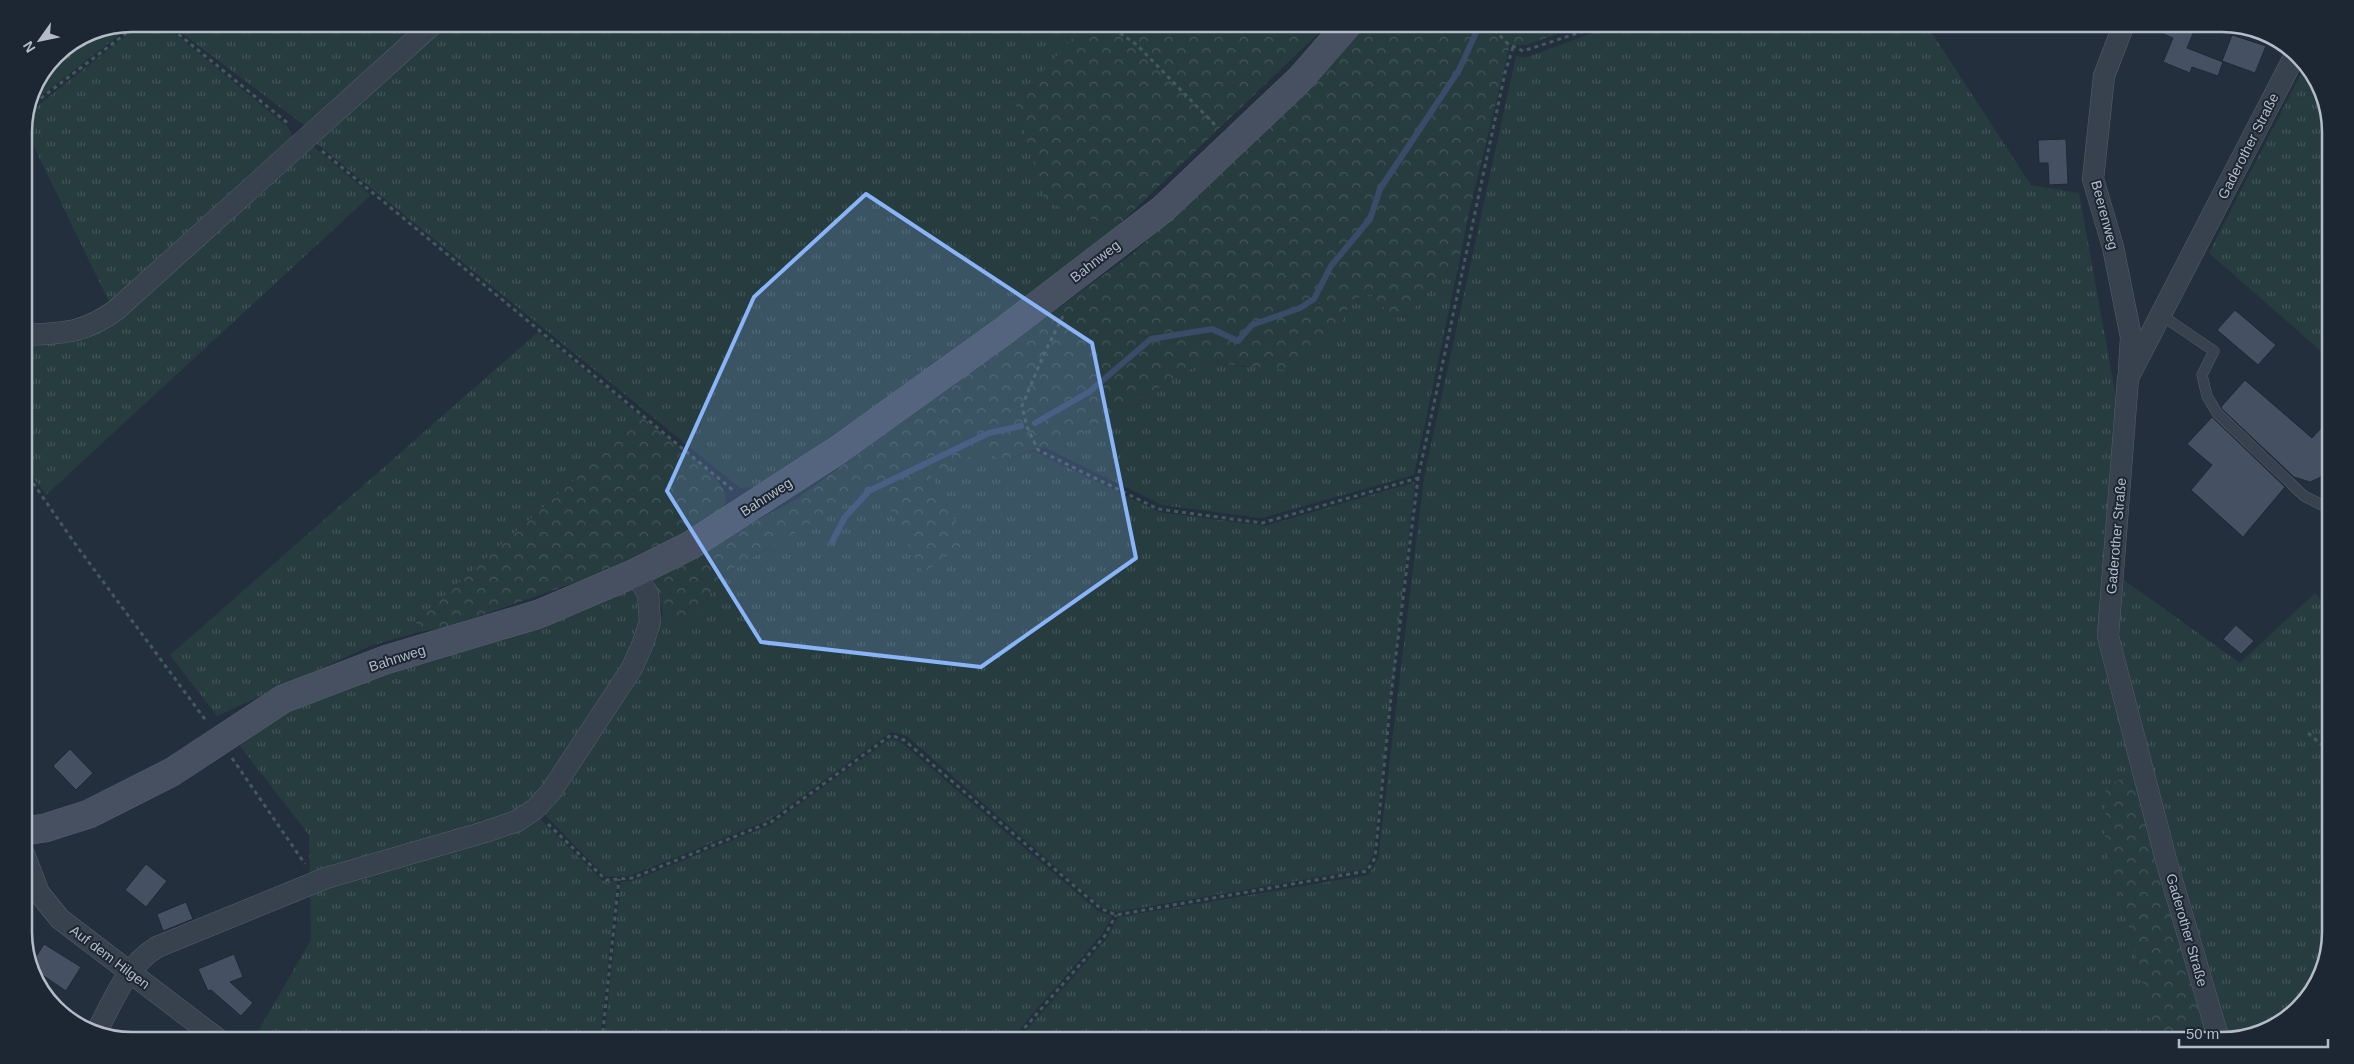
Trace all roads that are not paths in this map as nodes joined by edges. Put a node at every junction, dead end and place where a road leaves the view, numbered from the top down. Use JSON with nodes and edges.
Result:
{"nodes":[{"id":1,"x":424,"y":32,"type":"edge"},
{"id":2,"x":1341,"y":32,"type":"edge"},
{"id":3,"x":2121,"y":32,"type":"edge"},
{"id":4,"x":2292,"y":62,"type":"edge"},
{"id":5,"x":2161,"y":315,"type":"junction"},
{"id":6,"x":33,"y":334,"type":"edge"},
{"id":7,"x":2128,"y":378,"type":"junction"},
{"id":8,"x":2321,"y":505,"type":"edge"},
{"id":9,"x":634,"y":573,"type":"junction"},
{"id":10,"x":33,"y":830,"type":"edge"},
{"id":11,"x":33,"y":877,"type":"edge"},
{"id":12,"x":129,"y":971,"type":"junction"},
{"id":13,"x":100,"y":1026,"type":"edge"},
{"id":14,"x":209,"y":1032,"type":"edge"},
{"id":15,"x":2217,"y":1032,"type":"edge"}],
"edges":[{"from":1,"to":6,"type":"street"},
{"from":2,"to":9,"type":"main road","name":"Bahnweg"},
{"from":3,"to":7,"type":"street","name":"Beerenweg"},
{"from":4,"to":5,"type":"street","name":"Gaderother Straße"},
{"from":5,"to":7,"type":"street","name":"Gaderother Straße"},
{"from":5,"to":8,"type":"lane"},
{"from":7,"to":15,"type":"street","name":"Gaderother Straße"},
{"from":9,"to":10,"type":"main road","name":"Bahnweg"},
{"from":9,"to":12,"type":"street"},
{"from":11,"to":12,"type":"street","name":"Auf dem Hilgen"},
{"from":12,"to":13,"type":"street"},
{"from":12,"to":14,"type":"street","name":"Auf dem Hilgen"}]}
